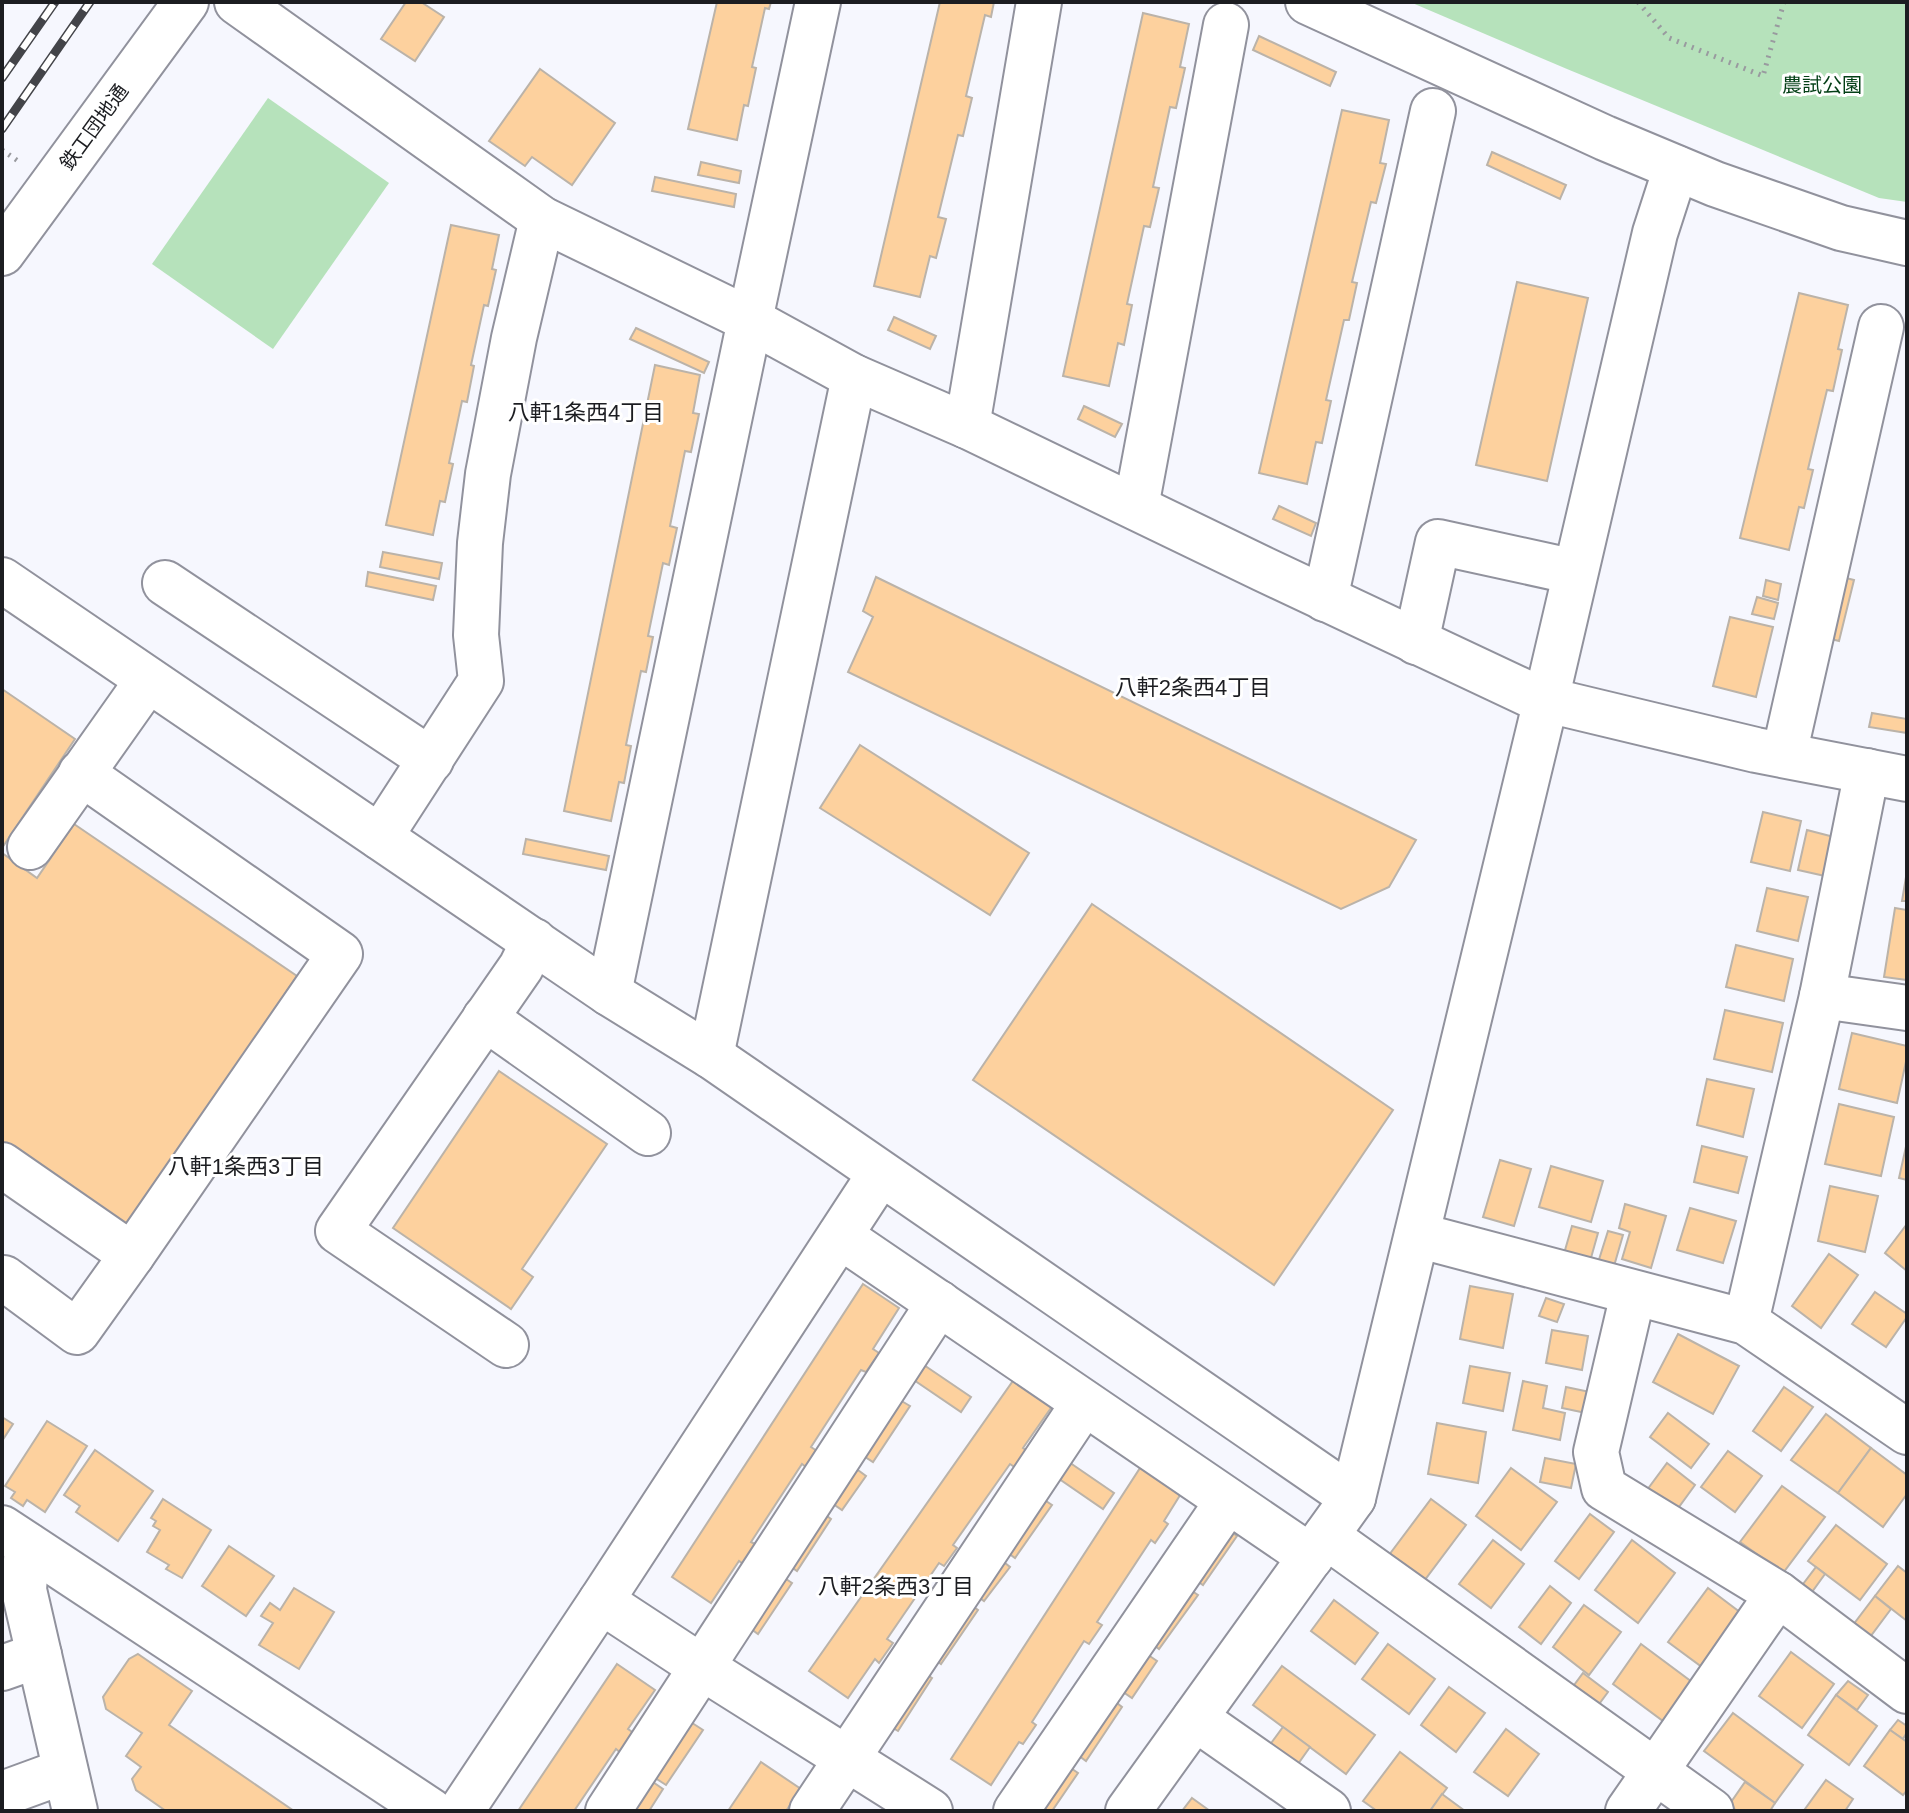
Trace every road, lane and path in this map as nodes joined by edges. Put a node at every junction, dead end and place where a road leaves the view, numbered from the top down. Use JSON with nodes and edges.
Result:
{"nodes":[{"id":1,"x":186,"y":2,"type":"edge"},
{"id":2,"x":237,"y":2,"type":"edge"},
{"id":3,"x":818,"y":2,"type":"edge"},
{"id":4,"x":1039,"y":2,"type":"edge"},
{"id":5,"x":1308,"y":2,"type":"edge"},
{"id":6,"x":1638,"y":2,"type":"edge"},
{"id":7,"x":1784,"y":2,"type":"edge"},
{"id":8,"x":1226,"y":25,"type":"dead end"},
{"id":9,"x":1433,"y":111,"type":"dead end"},
{"id":10,"x":2,"y":150,"type":"edge"},
{"id":11,"x":19,"y":161,"type":"dead end"},
{"id":12,"x":1676,"y":168,"type":"junction"},
{"id":13,"x":542,"y":219,"type":"junction"},
{"id":14,"x":1907,"y":243,"type":"edge"},
{"id":15,"x":2,"y":253,"type":"edge"},
{"id":16,"x":750,"y":320,"type":"junction"},
{"id":17,"x":1881,"y":327,"type":"dead end"},
{"id":18,"x":854,"y":377,"type":"junction"},
{"id":19,"x":967,"y":426,"type":"junction"},
{"id":20,"x":1136,"y":507,"type":"junction"},
{"id":21,"x":1575,"y":572,"type":"junction"},
{"id":22,"x":2,"y":580,"type":"edge"},
{"id":23,"x":165,"y":583,"type":"dead end"},
{"id":24,"x":1325,"y":599,"type":"junction"},
{"id":25,"x":1416,"y":642,"type":"junction"},
{"id":26,"x":148,"y":680,"type":"junction"},
{"id":27,"x":1546,"y":700,"type":"junction"},
{"id":28,"x":1784,"y":755,"type":"junction"},
{"id":29,"x":431,"y":760,"type":"junction"},
{"id":30,"x":81,"y":773,"type":"junction"},
{"id":31,"x":1887,"y":775,"type":"edge"},
{"id":32,"x":380,"y":837,"type":"junction"},
{"id":33,"x":30,"y":847,"type":"dead end"},
{"id":34,"x":534,"y":941,"type":"junction"},
{"id":35,"x":609,"y":993,"type":"junction"},
{"id":36,"x":1822,"y":996,"type":"junction"},
{"id":37,"x":1907,"y":1008,"type":"edge"},
{"id":38,"x":485,"y":1018,"type":"junction"},
{"id":39,"x":711,"y":1056,"type":"junction"},
{"id":40,"x":648,"y":1133,"type":"dead end"},
{"id":41,"x":2,"y":1165,"type":"edge"},
{"id":42,"x":880,"y":1174,"type":"junction"},
{"id":43,"x":1417,"y":1235,"type":"junction"},
{"id":44,"x":840,"y":1236,"type":"junction"},
{"id":45,"x":132,"y":1255,"type":"junction"},
{"id":46,"x":4,"y":1278,"type":"dead end"},
{"id":47,"x":1633,"y":1294,"type":"junction"},
{"id":48,"x":939,"y":1303,"type":"junction"},
{"id":49,"x":1746,"y":1322,"type":"junction"},
{"id":50,"x":506,"y":1345,"type":"dead end"},
{"id":51,"x":1084,"y":1403,"type":"junction"},
{"id":52,"x":1907,"y":1432,"type":"edge"},
{"id":53,"x":1353,"y":1498,"type":"junction"},
{"id":54,"x":1228,"y":1501,"type":"junction"},
{"id":55,"x":15,"y":1536,"type":"edge"},
{"id":56,"x":1318,"y":1546,"type":"junction"},
{"id":57,"x":1778,"y":1594,"type":"junction"},
{"id":58,"x":601,"y":1601,"type":"junction"},
{"id":59,"x":20,"y":1662,"type":"edge"},
{"id":60,"x":703,"y":1668,"type":"junction"},
{"id":61,"x":1907,"y":1691,"type":"edge"},
{"id":62,"x":1195,"y":1718,"type":"junction"},
{"id":63,"x":847,"y":1758,"type":"junction"},
{"id":64,"x":1655,"y":1771,"type":"junction"},
{"id":65,"x":70,"y":1791,"type":"edge"},
{"id":66,"x":2,"y":1794,"type":"edge"},
{"id":67,"x":903,"y":1804,"type":"edge"},
{"id":68,"x":431,"y":1811,"type":"edge"},
{"id":69,"x":461,"y":1811,"type":"edge"},
{"id":70,"x":608,"y":1811,"type":"edge"},
{"id":71,"x":812,"y":1811,"type":"edge"},
{"id":72,"x":1016,"y":1811,"type":"edge"},
{"id":73,"x":1128,"y":1811,"type":"edge"},
{"id":74,"x":1328,"y":1811,"type":"edge"},
{"id":75,"x":1628,"y":1811,"type":"edge"},
{"id":76,"x":1711,"y":1811,"type":"edge"}],
"edges":[{"from":1,"to":15,"type":"street","name":"鉄工団地通"},
{"from":2,"to":13,"type":"street"},
{"from":3,"to":16,"type":"street"},
{"from":4,"to":19,"type":"street"},
{"from":5,"to":12,"type":"street"},
{"from":6,"to":7,"type":"path"},
{"from":8,"to":20,"type":"street"},
{"from":9,"to":24,"type":"street"},
{"from":10,"to":11,"type":"path"},
{"from":12,"to":14,"type":"street"},
{"from":12,"to":21,"type":"street"},
{"from":13,"to":16,"type":"street"},
{"from":13,"to":29,"type":"street"},
{"from":16,"to":18,"type":"street"},
{"from":16,"to":35,"type":"street"},
{"from":17,"to":28,"type":"street"},
{"from":18,"to":19,"type":"street"},
{"from":18,"to":39,"type":"street"},
{"from":19,"to":20,"type":"street"},
{"from":20,"to":24,"type":"street"},
{"from":21,"to":25,"type":"street"},
{"from":21,"to":27,"type":"street"},
{"from":22,"to":26,"type":"street"},
{"from":23,"to":29,"type":"street"},
{"from":24,"to":25,"type":"street"},
{"from":25,"to":27,"type":"street"},
{"from":26,"to":30,"type":"street"},
{"from":26,"to":32,"type":"street"},
{"from":27,"to":28,"type":"street"},
{"from":27,"to":43,"type":"street"},
{"from":28,"to":31,"type":"street"},
{"from":29,"to":32,"type":"street"},
{"from":30,"to":33,"type":"street"},
{"from":30,"to":45,"type":"street"},
{"from":31,"to":36,"type":"street"},
{"from":32,"to":34,"type":"street"},
{"from":34,"to":35,"type":"street"},
{"from":34,"to":38,"type":"street"},
{"from":35,"to":39,"type":"street"},
{"from":36,"to":37,"type":"street"},
{"from":36,"to":49,"type":"street"},
{"from":38,"to":40,"type":"street"},
{"from":38,"to":50,"type":"street"},
{"from":39,"to":42,"type":"street"},
{"from":41,"to":45,"type":"street"},
{"from":42,"to":44,"type":"street"},
{"from":42,"to":53,"type":"street"},
{"from":43,"to":47,"type":"street"},
{"from":43,"to":53,"type":"street"},
{"from":44,"to":48,"type":"street"},
{"from":44,"to":58,"type":"street"},
{"from":45,"to":46,"type":"street"},
{"from":47,"to":49,"type":"street"},
{"from":47,"to":57,"type":"street"},
{"from":48,"to":51,"type":"street"},
{"from":48,"to":60,"type":"street"},
{"from":49,"to":52,"type":"street"},
{"from":51,"to":54,"type":"street"},
{"from":51,"to":63,"type":"street"},
{"from":53,"to":56,"type":"street"},
{"from":54,"to":56,"type":"street"},
{"from":54,"to":72,"type":"street"},
{"from":55,"to":59,"type":"street"},
{"from":55,"to":68,"type":"street"},
{"from":56,"to":62,"type":"street"},
{"from":56,"to":64,"type":"street"},
{"from":57,"to":61,"type":"street"},
{"from":57,"to":64,"type":"street"},
{"from":58,"to":60,"type":"street"},
{"from":58,"to":69,"type":"street"},
{"from":59,"to":65,"type":"street"},
{"from":60,"to":63,"type":"street"},
{"from":60,"to":70,"type":"street"},
{"from":62,"to":73,"type":"street"},
{"from":62,"to":74,"type":"street"},
{"from":63,"to":67,"type":"street"},
{"from":63,"to":71,"type":"street"},
{"from":64,"to":75,"type":"street"},
{"from":64,"to":76,"type":"street"},
{"from":65,"to":66,"type":"street"}]}
